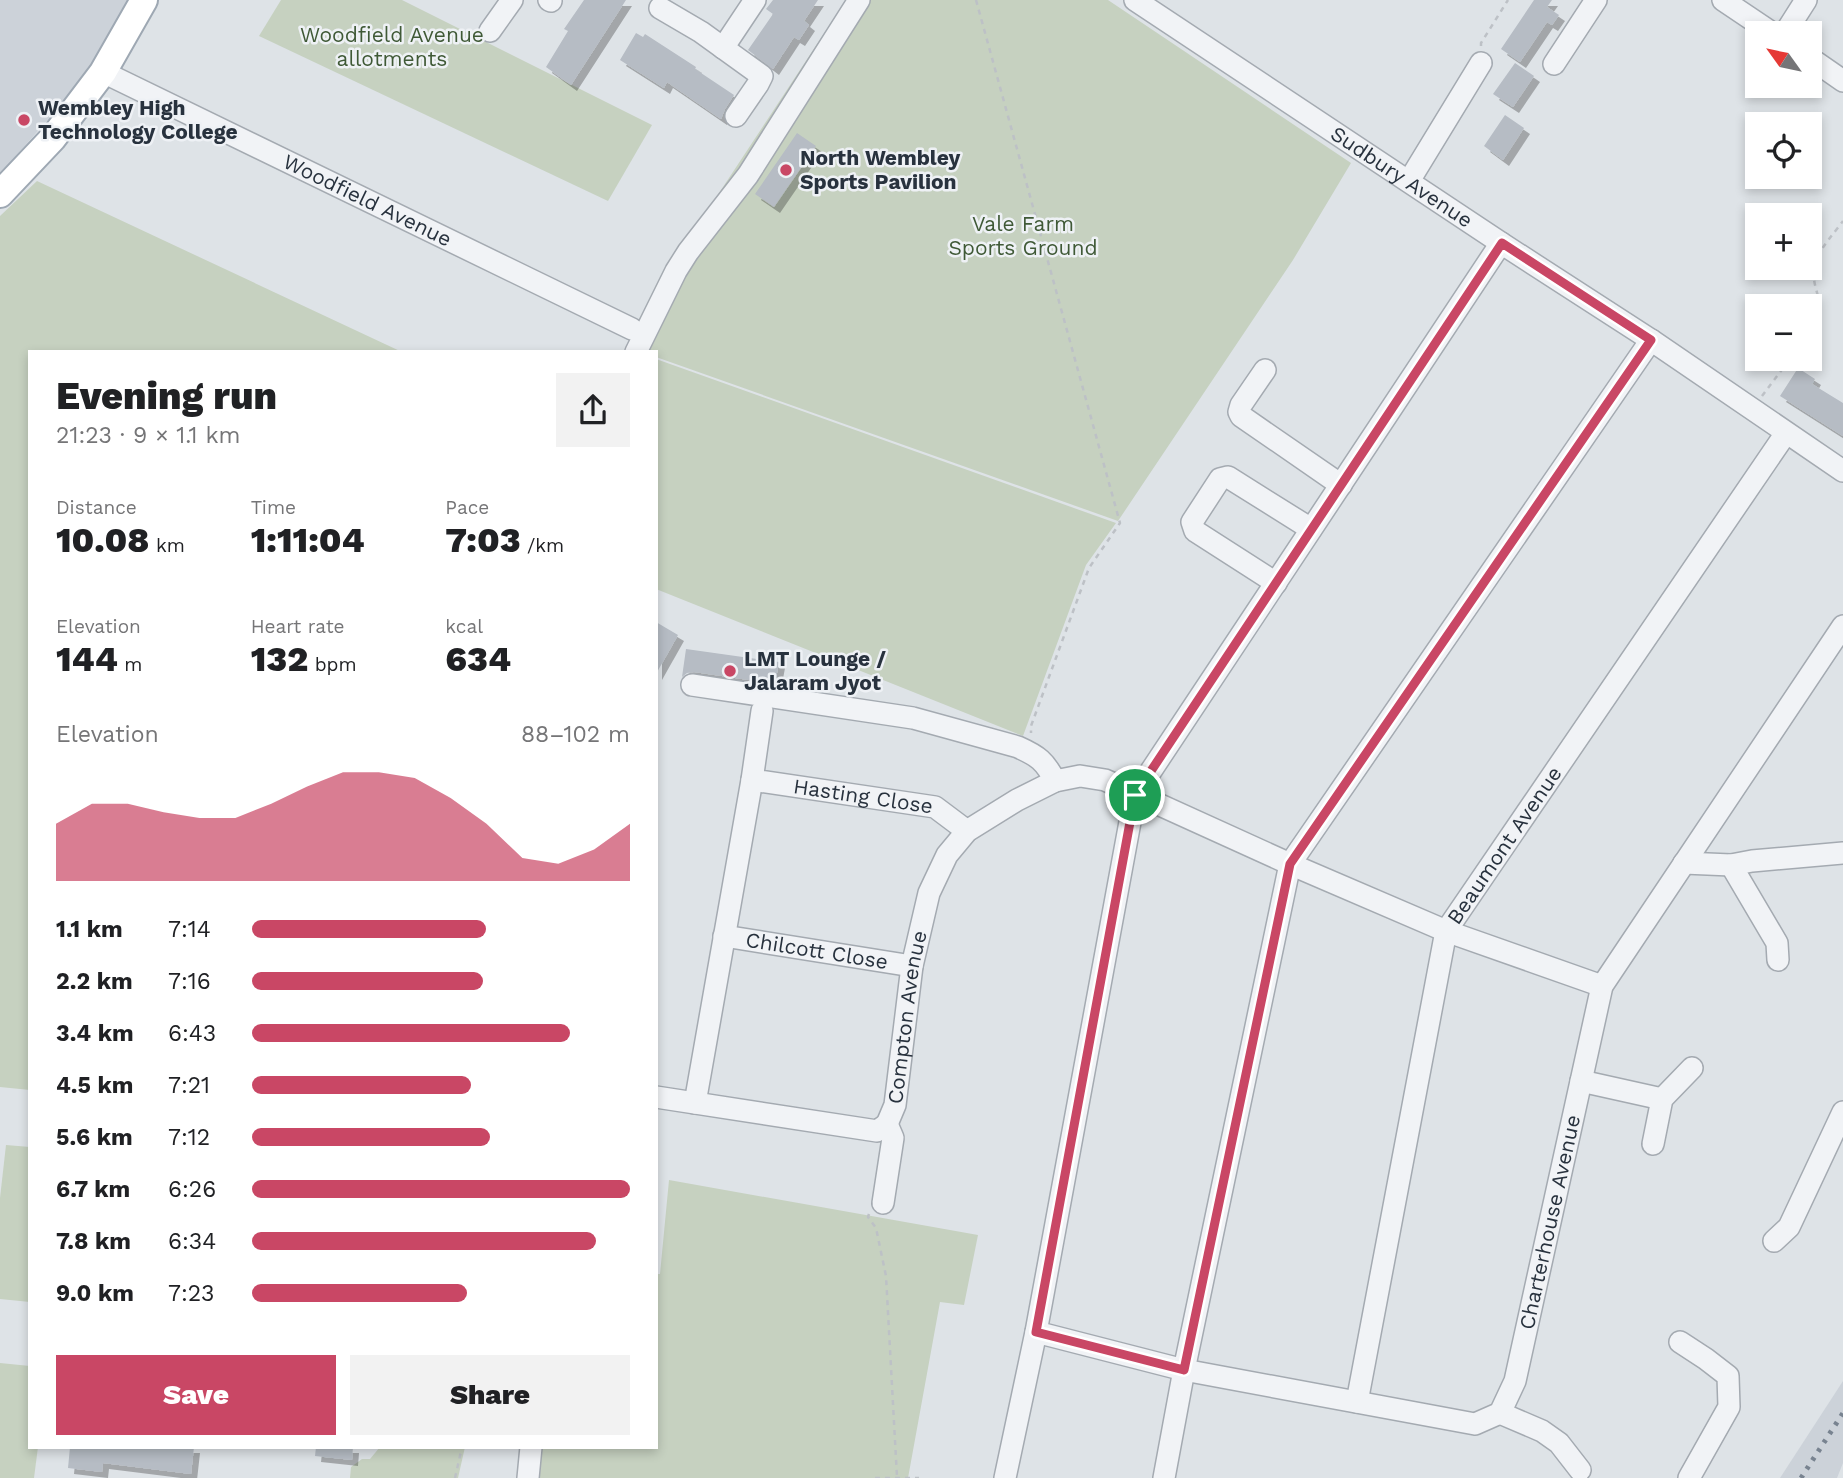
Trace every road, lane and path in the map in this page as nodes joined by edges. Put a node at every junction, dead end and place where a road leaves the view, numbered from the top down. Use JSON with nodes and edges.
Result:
{"nodes":[{"id":1,"x":144,"y":0,"type":"edge"},
{"id":2,"x":512,"y":0,"type":"edge"},
{"id":3,"x":755,"y":0,"type":"edge"},
{"id":4,"x":859,"y":0,"type":"edge"},
{"id":5,"x":976,"y":0,"type":"edge"},
{"id":6,"x":1135,"y":0,"type":"edge"},
{"id":7,"x":1508,"y":0,"type":"edge"},
{"id":8,"x":1596,"y":0,"type":"edge"},
{"id":9,"x":1723,"y":0,"type":"edge"},
{"id":10,"x":1806,"y":0,"type":"edge"},
{"id":11,"x":660,"y":8,"type":"dead end"},
{"id":12,"x":1754,"y":21,"type":"edge"},
{"id":13,"x":1793,"y":21,"type":"edge"},
{"id":14,"x":490,"y":31,"type":"dead end"},
{"id":15,"x":723,"y":48,"type":"junction"},
{"id":16,"x":1480,"y":63,"type":"joint"},
{"id":17,"x":1554,"y":64,"type":"dead end"},
{"id":18,"x":1822,"y":66,"type":"edge"},
{"id":19,"x":103,"y":72,"type":"junction"},
{"id":20,"x":1843,"y":81,"type":"edge"},
{"id":21,"x":736,"y":116,"type":"dead end"},
{"id":22,"x":1409,"y":181,"type":"junction"},
{"id":23,"x":0,"y":194,"type":"edge"},
{"id":24,"x":1843,"y":221,"type":"edge"},
{"id":25,"x":1502,"y":243,"type":"junction"},
{"id":26,"x":1817,"y":294,"type":"edge"},
{"id":27,"x":632,"y":329,"type":"dead end"},
{"id":28,"x":1651,"y":340,"type":"junction"},
{"id":29,"x":637,"y":350,"type":"edge"},
{"id":30,"x":1265,"y":370,"type":"dead end"},
{"id":31,"x":1781,"y":371,"type":"edge"},
{"id":32,"x":1752,"y":410,"type":"junction"},
{"id":33,"x":1786,"y":433,"type":"junction"},
{"id":34,"x":1843,"y":470,"type":"edge"},
{"id":35,"x":1341,"y":485,"type":"junction"},
{"id":36,"x":1311,"y":529,"type":"junction"},
{"id":37,"x":1276,"y":583,"type":"junction"},
{"id":38,"x":1843,"y":625,"type":"edge"},
{"id":39,"x":692,"y":685,"type":"dead end"},
{"id":40,"x":762,"y":711,"type":"dead end"},
{"id":41,"x":1021,"y":744,"type":"junction"},
{"id":42,"x":752,"y":780,"type":"junction"},
{"id":43,"x":1055,"y":781,"type":"junction"},
{"id":44,"x":1135,"y":795,"type":"junction"},
{"id":45,"x":967,"y":831,"type":"junction"},
{"id":46,"x":1843,"y":853,"type":"edge"},
{"id":47,"x":1684,"y":863,"type":"junction"},
{"id":48,"x":1290,"y":864,"type":"junction"},
{"id":49,"x":1731,"y":864,"type":"junction"},
{"id":50,"x":1446,"y":930,"type":"junction"},
{"id":51,"x":724,"y":936,"type":"junction"},
{"id":52,"x":1778,"y":960,"type":"dead end"},
{"id":53,"x":912,"y":966,"type":"junction"},
{"id":54,"x":1602,"y":986,"type":"junction"},
{"id":55,"x":1692,"y":1068,"type":"dead end"},
{"id":56,"x":1581,"y":1081,"type":"junction"},
{"id":57,"x":658,"y":1097,"type":"edge"},
{"id":58,"x":1662,"y":1099,"type":"junction"},
{"id":59,"x":695,"y":1103,"type":"junction"},
{"id":60,"x":1843,"y":1112,"type":"edge"},
{"id":61,"x":887,"y":1124,"type":"junction"},
{"id":62,"x":1653,"y":1144,"type":"dead end"},
{"id":63,"x":876,"y":1210,"type":"joint"},
{"id":64,"x":1774,"y":1241,"type":"dead end"},
{"id":65,"x":1036,"y":1332,"type":"junction"},
{"id":66,"x":1680,"y":1342,"type":"dead end"},
{"id":67,"x":1184,"y":1370,"type":"junction"},
{"id":68,"x":1356,"y":1402,"type":"junction"},
{"id":69,"x":1500,"y":1413,"type":"junction"},
{"id":70,"x":462,"y":1449,"type":"edge"},
{"id":71,"x":531,"y":1449,"type":"edge"},
{"id":72,"x":1580,"y":1470,"type":"dead end"},
{"id":73,"x":897,"y":1477,"type":"edge"},
{"id":74,"x":456,"y":1478,"type":"edge"},
{"id":75,"x":528,"y":1478,"type":"edge"},
{"id":76,"x":875,"y":1478,"type":"edge"},
{"id":77,"x":919,"y":1478,"type":"edge"},
{"id":78,"x":1006,"y":1478,"type":"edge"},
{"id":79,"x":1164,"y":1478,"type":"edge"},
{"id":80,"x":1689,"y":1478,"type":"edge"}],
"edges":[{"from":1,"to":19,"type":"main road"},
{"from":2,"to":14,"type":"street"},
{"from":3,"to":15,"type":"street"},
{"from":4,"to":29,"type":"street"},
{"from":5,"to":41,"type":"path"},
{"from":6,"to":22,"type":"street","name":"Sudbury Avenue"},
{"from":7,"to":16,"type":"path"},
{"from":8,"to":17,"type":"street"},
{"from":9,"to":12,"type":"street"},
{"from":10,"to":13,"type":"street"},
{"from":11,"to":15,"type":"street"},
{"from":15,"to":21,"type":"street"},
{"from":16,"to":22,"type":"street"},
{"from":18,"to":20,"type":"street"},
{"from":19,"to":23,"type":"main road"},
{"from":19,"to":27,"type":"street","name":"Woodfield Avenue"},
{"from":22,"to":25,"type":"street","name":"Sudbury Avenue"},
{"from":24,"to":26,"type":"path"},
{"from":25,"to":28,"type":"street","name":"Sudbury Avenue"},
{"from":25,"to":35,"type":"street"},
{"from":28,"to":32,"type":"street","name":"Sudbury Avenue"},
{"from":28,"to":48,"type":"street"},
{"from":30,"to":35,"type":"street"},
{"from":31,"to":32,"type":"path"},
{"from":32,"to":33,"type":"street","name":"Sudbury Avenue"},
{"from":33,"to":34,"type":"street","name":"Sudbury Avenue"},
{"from":33,"to":50,"type":"street","name":"Beaumont Avenue"},
{"from":35,"to":36,"type":"street"},
{"from":36,"to":37,"type":"street"},
{"from":36,"to":37,"type":"street"},
{"from":37,"to":44,"type":"street"},
{"from":38,"to":47,"type":"street","name":"Charterhouse Avenue"},
{"from":39,"to":41,"type":"street"},
{"from":40,"to":42,"type":"street"},
{"from":41,"to":43,"type":"street"},
{"from":42,"to":45,"type":"street","name":"Hasting Close"},
{"from":42,"to":51,"type":"street","name":"Chilcott Close"},
{"from":43,"to":44,"type":"street"},
{"from":43,"to":45,"type":"street","name":"Compton Avenue"},
{"from":44,"to":48,"type":"street"},
{"from":44,"to":65,"type":"street"},
{"from":45,"to":53,"type":"street","name":"Compton Avenue"},
{"from":46,"to":49,"type":"street"},
{"from":47,"to":49,"type":"street"},
{"from":47,"to":54,"type":"street","name":"Charterhouse Avenue"},
{"from":48,"to":50,"type":"street"},
{"from":48,"to":67,"type":"street"},
{"from":49,"to":52,"type":"street"},
{"from":50,"to":54,"type":"street"},
{"from":50,"to":68,"type":"street","name":"Beaumont Avenue"},
{"from":51,"to":53,"type":"street","name":"Chilcott Close"},
{"from":51,"to":59,"type":"street","name":"Chilcott Close"},
{"from":53,"to":61,"type":"street","name":"Compton Avenue"},
{"from":54,"to":56,"type":"street","name":"Charterhouse Avenue"},
{"from":55,"to":58,"type":"street"},
{"from":56,"to":58,"type":"street"},
{"from":56,"to":69,"type":"street","name":"Charterhouse Avenue"},
{"from":57,"to":59,"type":"street","name":"Compton Avenue"},
{"from":58,"to":62,"type":"street"},
{"from":59,"to":61,"type":"street","name":"Compton Avenue"},
{"from":60,"to":64,"type":"street"},
{"from":61,"to":63,"type":"street"},
{"from":63,"to":73,"type":"path"},
{"from":65,"to":67,"type":"street"},
{"from":65,"to":78,"type":"street"},
{"from":66,"to":80,"type":"street"},
{"from":67,"to":68,"type":"street"},
{"from":67,"to":79,"type":"street"},
{"from":68,"to":69,"type":"street"},
{"from":69,"to":72,"type":"street"},
{"from":70,"to":74,"type":"path"},
{"from":71,"to":75,"type":"street"},
{"from":73,"to":76,"type":"path"},
{"from":73,"to":77,"type":"path"}]}
